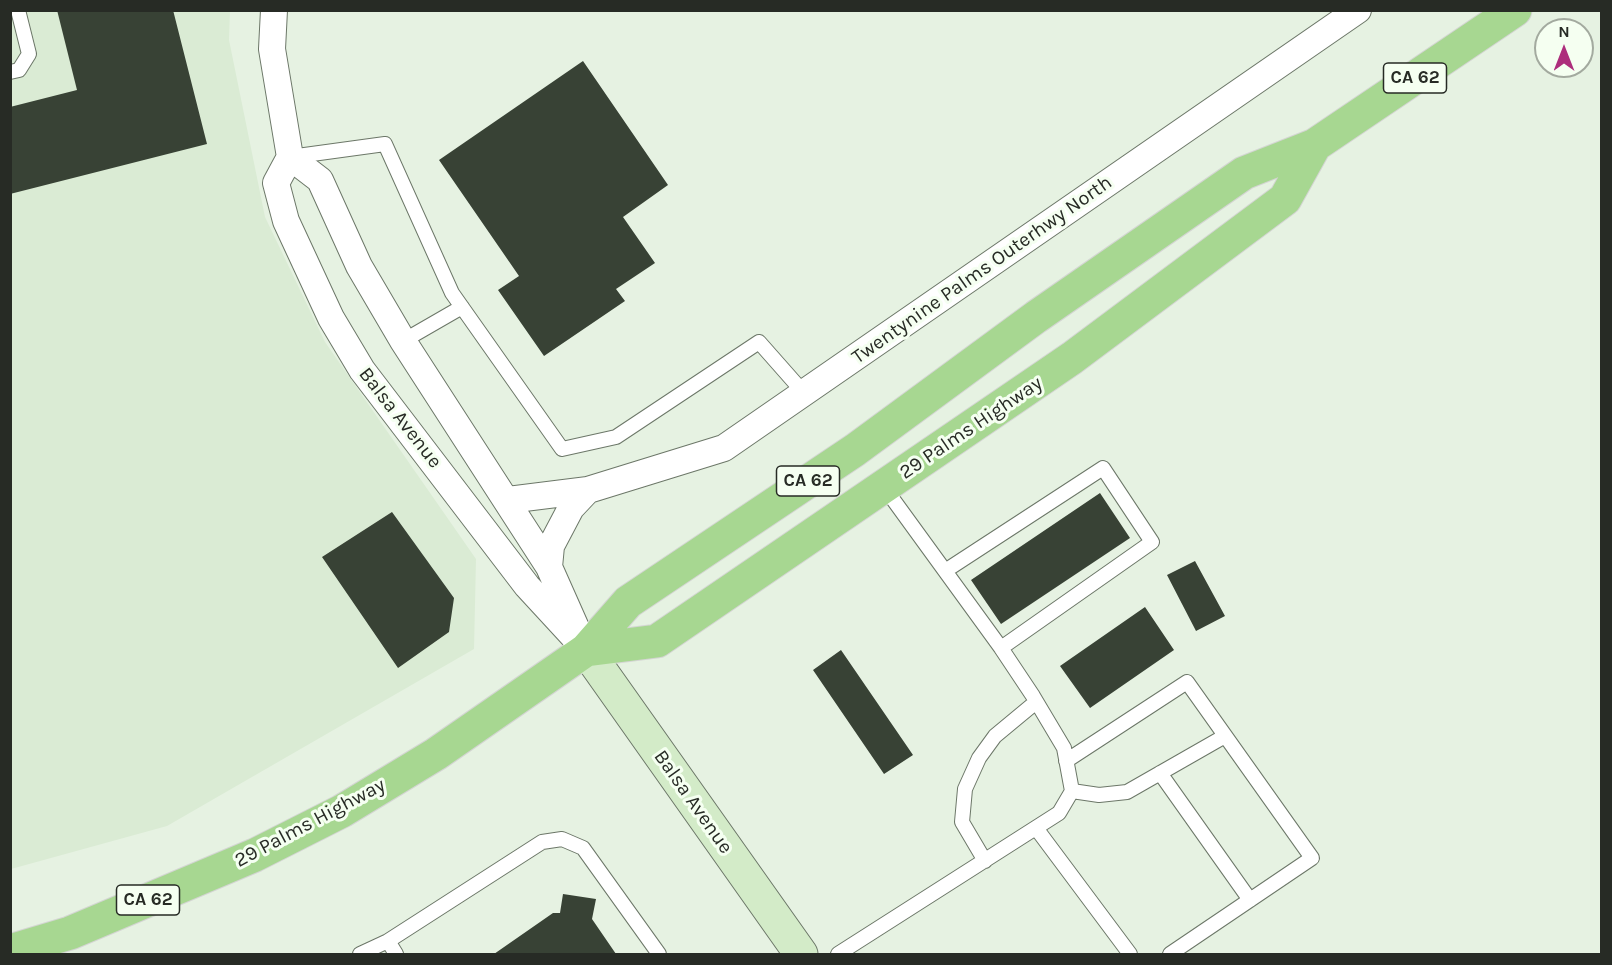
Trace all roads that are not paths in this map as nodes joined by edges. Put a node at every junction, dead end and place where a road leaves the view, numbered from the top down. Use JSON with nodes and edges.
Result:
{"nodes":[{"id":1,"x":18,"y":10,"type":"edge"},
{"id":2,"x":274,"y":10,"type":"edge"},
{"id":3,"x":1358,"y":10,"type":"edge"},
{"id":4,"x":1515,"y":10,"type":"edge"},
{"id":5,"x":10,"y":72,"type":"edge"},
{"id":6,"x":1315,"y":145,"type":"junction"},
{"id":7,"x":290,"y":157,"type":"junction"},
{"id":8,"x":462,"y":307,"type":"junction"},
{"id":9,"x":403,"y":341,"type":"junction"},
{"id":10,"x":804,"y":393,"type":"junction"},
{"id":11,"x":884,"y":488,"type":"junction"},
{"id":12,"x":588,"y":490,"type":"junction"},
{"id":13,"x":508,"y":500,"type":"junction"},
{"id":14,"x":549,"y":567,"type":"junction"},
{"id":15,"x":945,"y":571,"type":"junction"},
{"id":16,"x":1001,"y":648,"type":"junction"},
{"id":17,"x":586,"y":650,"type":"junction"},
{"id":18,"x":1036,"y":702,"type":"junction"},
{"id":19,"x":1225,"y":736,"type":"junction"},
{"id":20,"x":1066,"y":761,"type":"junction"},
{"id":21,"x":1160,"y":773,"type":"junction"},
{"id":22,"x":1072,"y":791,"type":"junction"},
{"id":23,"x":1035,"y":828,"type":"junction"},
{"id":24,"x":985,"y":861,"type":"junction"},
{"id":25,"x":1250,"y":900,"type":"junction"},
{"id":26,"x":388,"y":941,"type":"junction"},
{"id":27,"x":10,"y":951,"type":"edge"},
{"id":28,"x":360,"y":954,"type":"edge"},
{"id":29,"x":396,"y":954,"type":"edge"},
{"id":30,"x":660,"y":954,"type":"edge"},
{"id":31,"x":801,"y":954,"type":"edge"},
{"id":32,"x":838,"y":954,"type":"edge"},
{"id":33,"x":1130,"y":954,"type":"edge"},
{"id":34,"x":1170,"y":954,"type":"edge"}],
"edges":[{"from":1,"to":5,"type":"lane"},
{"from":2,"to":7,"type":"street"},
{"from":3,"to":10,"type":"street","name":"Twentynine Palms Outerhwy North"},
{"from":4,"to":6,"type":"main road","name":"29 Palms Highway","number":"CA 62"},
{"from":6,"to":11,"type":"main road","name":"29 Palms Highway","number":"CA 62"},
{"from":6,"to":17,"type":"main road","name":"29 Palms Highway","number":"CA 62"},
{"from":7,"to":8,"type":"lane"},
{"from":7,"to":9,"type":"street","name":"Balsa Avenue"},
{"from":7,"to":17,"type":"street","name":"Balsa Avenue"},
{"from":8,"to":9,"type":"lane"},
{"from":8,"to":10,"type":"lane"},
{"from":9,"to":13,"type":"street","name":"Balsa Avenue"},
{"from":10,"to":12,"type":"street","name":"Twentynine Palms Outerhwy North"},
{"from":11,"to":15,"type":"lane"},
{"from":11,"to":17,"type":"main road","name":"29 Palms Highway","number":"CA 62"},
{"from":12,"to":13,"type":"street","name":"Twentynine Palms Outerhwy North"},
{"from":12,"to":14,"type":"street"},
{"from":13,"to":14,"type":"street","name":"Balsa Avenue"},
{"from":14,"to":17,"type":"street","name":"Balsa Avenue"},
{"from":15,"to":16,"type":"lane"},
{"from":15,"to":16,"type":"lane"},
{"from":16,"to":18,"type":"lane"},
{"from":17,"to":27,"type":"main road","name":"29 Palms Highway","number":"CA 62"},
{"from":17,"to":31,"type":"street","name":"Balsa Avenue"},
{"from":18,"to":20,"type":"lane"},
{"from":18,"to":24,"type":"lane"},
{"from":19,"to":20,"type":"lane"},
{"from":19,"to":21,"type":"lane"},
{"from":19,"to":25,"type":"lane"},
{"from":20,"to":22,"type":"lane"},
{"from":21,"to":22,"type":"lane"},
{"from":21,"to":25,"type":"lane"},
{"from":22,"to":23,"type":"lane"},
{"from":23,"to":24,"type":"lane"},
{"from":23,"to":33,"type":"lane"},
{"from":24,"to":32,"type":"lane"},
{"from":25,"to":34,"type":"lane"},
{"from":26,"to":28,"type":"lane"},
{"from":26,"to":29,"type":"lane"},
{"from":26,"to":30,"type":"lane"}]}
